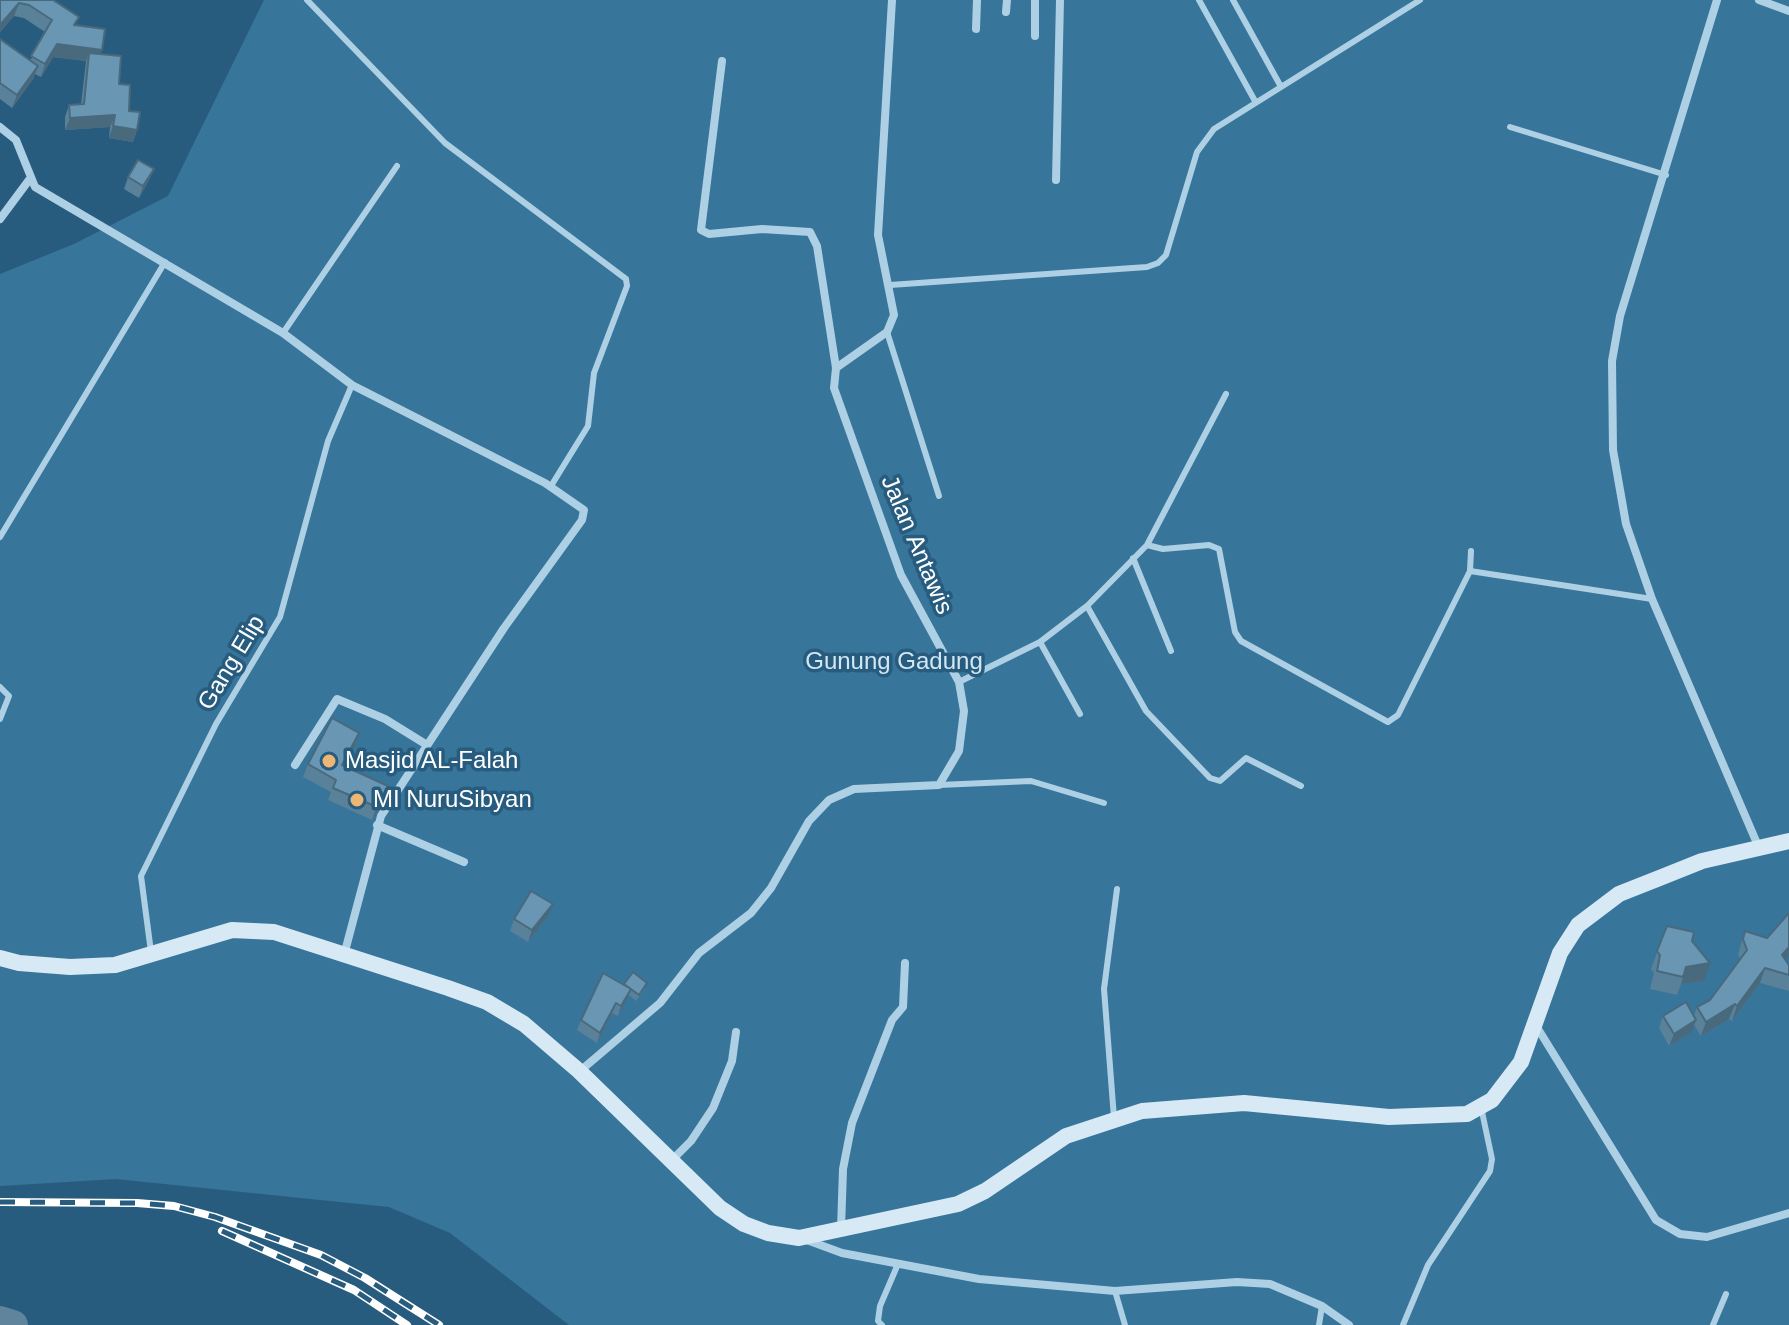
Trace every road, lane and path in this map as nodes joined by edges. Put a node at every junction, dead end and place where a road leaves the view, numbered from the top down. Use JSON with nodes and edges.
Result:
{"nodes":[{"id":1,"x":307,"y":0,"type":"edge"},
{"id":2,"x":892,"y":0,"type":"edge"},
{"id":3,"x":977,"y":0,"type":"edge"},
{"id":4,"x":1007,"y":0,"type":"edge"},
{"id":5,"x":1035,"y":0,"type":"edge"},
{"id":6,"x":1060,"y":0,"type":"edge"},
{"id":7,"x":1199,"y":0,"type":"edge"},
{"id":8,"x":1233,"y":0,"type":"edge"},
{"id":9,"x":1420,"y":0,"type":"edge"},
{"id":10,"x":1717,"y":0,"type":"edge"},
{"id":11,"x":1759,"y":0,"type":"edge"},
{"id":12,"x":1789,"y":11,"type":"edge"},
{"id":13,"x":1006,"y":12,"type":"dead end"},
{"id":14,"x":976,"y":29,"type":"dead end"},
{"id":15,"x":1035,"y":36,"type":"dead end"},
{"id":16,"x":722,"y":61,"type":"dead end"},
{"id":17,"x":1280,"y":85,"type":"junction"},
{"id":18,"x":1255,"y":101,"type":"junction"},
{"id":19,"x":0,"y":127,"type":"edge"},
{"id":20,"x":1510,"y":127,"type":"dead end"},
{"id":21,"x":397,"y":166,"type":"dead end"},
{"id":22,"x":1666,"y":175,"type":"junction"},
{"id":23,"x":29,"y":180,"type":"junction"},
{"id":24,"x":1056,"y":180,"type":"dead end"},
{"id":25,"x":0,"y":219,"type":"edge"},
{"id":26,"x":165,"y":262,"type":"junction"},
{"id":27,"x":890,"y":285,"type":"junction"},
{"id":28,"x":887,"y":332,"type":"junction"},
{"id":29,"x":283,"y":333,"type":"junction"},
{"id":30,"x":836,"y":368,"type":"junction"},
{"id":31,"x":352,"y":385,"type":"junction"},
{"id":32,"x":1226,"y":394,"type":"dead end"},
{"id":33,"x":551,"y":486,"type":"junction"},
{"id":34,"x":939,"y":496,"type":"dead end"},
{"id":35,"x":0,"y":537,"type":"edge"},
{"id":36,"x":1147,"y":545,"type":"junction"},
{"id":37,"x":1471,"y":551,"type":"dead end"},
{"id":38,"x":1133,"y":558,"type":"junction"},
{"id":39,"x":1470,"y":571,"type":"junction"},
{"id":40,"x":1652,"y":599,"type":"junction"},
{"id":41,"x":1087,"y":606,"type":"junction"},
{"id":42,"x":1040,"y":642,"type":"junction"},
{"id":43,"x":1171,"y":651,"type":"dead end"},
{"id":44,"x":959,"y":682,"type":"junction"},
{"id":45,"x":0,"y":687,"type":"edge"},
{"id":46,"x":1080,"y":714,"type":"dead end"},
{"id":47,"x":0,"y":719,"type":"edge"},
{"id":48,"x":427,"y":745,"type":"junction"},
{"id":49,"x":295,"y":765,"type":"dead end"},
{"id":50,"x":939,"y":785,"type":"junction"},
{"id":51,"x":1301,"y":786,"type":"dead end"},
{"id":52,"x":1104,"y":803,"type":"dead end"},
{"id":53,"x":377,"y":825,"type":"junction"},
{"id":54,"x":1789,"y":841,"type":"edge"},
{"id":55,"x":1759,"y":849,"type":"junction"},
{"id":56,"x":464,"y":862,"type":"dead end"},
{"id":57,"x":1117,"y":889,"type":"dead end"},
{"id":58,"x":151,"y":952,"type":"junction"},
{"id":59,"x":343,"y":956,"type":"junction"},
{"id":60,"x":0,"y":958,"type":"edge"},
{"id":61,"x":905,"y":963,"type":"dead end"},
{"id":62,"x":1535,"y":1024,"type":"junction"},
{"id":63,"x":736,"y":1032,"type":"dead end"},
{"id":64,"x":579,"y":1071,"type":"junction"},
{"id":65,"x":1481,"y":1107,"type":"junction"},
{"id":66,"x":1114,"y":1118,"type":"junction"},
{"id":67,"x":671,"y":1161,"type":"junction"},
{"id":68,"x":1789,"y":1213,"type":"edge"},
{"id":69,"x":841,"y":1230,"type":"junction"},
{"id":70,"x":799,"y":1238,"type":"junction"},
{"id":71,"x":898,"y":1264,"type":"junction"},
{"id":72,"x":1115,"y":1291,"type":"junction"},
{"id":73,"x":1726,"y":1294,"type":"dead end"},
{"id":74,"x":1322,"y":1306,"type":"junction"},
{"id":75,"x":882,"y":1325,"type":"edge"},
{"id":76,"x":1125,"y":1325,"type":"edge"},
{"id":77,"x":1319,"y":1325,"type":"edge"},
{"id":78,"x":1349,"y":1325,"type":"edge"},
{"id":79,"x":1403,"y":1325,"type":"edge"},
{"id":80,"x":1713,"y":1325,"type":"edge"}],
"edges":[{"from":1,"to":33,"type":"lane"},
{"from":2,"to":27,"type":"street"},
{"from":3,"to":14,"type":"street"},
{"from":4,"to":13,"type":"street"},
{"from":5,"to":15,"type":"street"},
{"from":6,"to":24,"type":"street"},
{"from":7,"to":18,"type":"lane"},
{"from":8,"to":17,"type":"lane"},
{"from":9,"to":17,"type":"lane"},
{"from":10,"to":22,"type":"street"},
{"from":11,"to":12,"type":"street"},
{"from":16,"to":30,"type":"street","name":"Jalan Antawis"},
{"from":17,"to":18,"type":"lane"},
{"from":18,"to":27,"type":"lane"},
{"from":19,"to":23,"type":"street"},
{"from":20,"to":22,"type":"lane"},
{"from":21,"to":29,"type":"lane"},
{"from":22,"to":40,"type":"street"},
{"from":23,"to":25,"type":"street"},
{"from":23,"to":26,"type":"street"},
{"from":26,"to":29,"type":"street"},
{"from":26,"to":35,"type":"lane"},
{"from":27,"to":28,"type":"street"},
{"from":28,"to":30,"type":"street"},
{"from":28,"to":34,"type":"lane"},
{"from":29,"to":31,"type":"street"},
{"from":30,"to":44,"type":"street","name":"Jalan Antawis"},
{"from":31,"to":33,"type":"street"},
{"from":31,"to":58,"type":"lane","name":"Gang Elip"},
{"from":32,"to":36,"type":"lane"},
{"from":33,"to":48,"type":"street"},
{"from":36,"to":38,"type":"lane"},
{"from":36,"to":39,"type":"lane"},
{"from":37,"to":39,"type":"lane"},
{"from":38,"to":41,"type":"lane"},
{"from":38,"to":43,"type":"lane"},
{"from":39,"to":40,"type":"lane"},
{"from":40,"to":55,"type":"street"},
{"from":41,"to":42,"type":"lane"},
{"from":41,"to":51,"type":"lane"},
{"from":42,"to":44,"type":"lane"},
{"from":42,"to":46,"type":"lane"},
{"from":44,"to":50,"type":"street","name":"Jalan Antawis"},
{"from":45,"to":47,"type":"lane"},
{"from":48,"to":49,"type":"street"},
{"from":48,"to":53,"type":"street"},
{"from":50,"to":52,"type":"lane"},
{"from":50,"to":64,"type":"street"},
{"from":53,"to":56,"type":"street"},
{"from":53,"to":59,"type":"street"},
{"from":54,"to":55,"type":"street"},
{"from":55,"to":62,"type":"street"},
{"from":57,"to":66,"type":"lane"},
{"from":58,"to":59,"type":"street"},
{"from":58,"to":60,"type":"street"},
{"from":59,"to":64,"type":"street"},
{"from":61,"to":69,"type":"street"},
{"from":62,"to":65,"type":"street"},
{"from":62,"to":68,"type":"street"},
{"from":63,"to":67,"type":"street"},
{"from":64,"to":67,"type":"street"},
{"from":65,"to":66,"type":"street"},
{"from":65,"to":79,"type":"lane"},
{"from":66,"to":69,"type":"street"},
{"from":67,"to":70,"type":"street"},
{"from":69,"to":70,"type":"street"},
{"from":70,"to":71,"type":"street"},
{"from":71,"to":72,"type":"street"},
{"from":71,"to":75,"type":"lane"},
{"from":72,"to":74,"type":"street"},
{"from":72,"to":76,"type":"lane"},
{"from":73,"to":80,"type":"lane"},
{"from":74,"to":77,"type":"lane"},
{"from":74,"to":78,"type":"street"}]}
